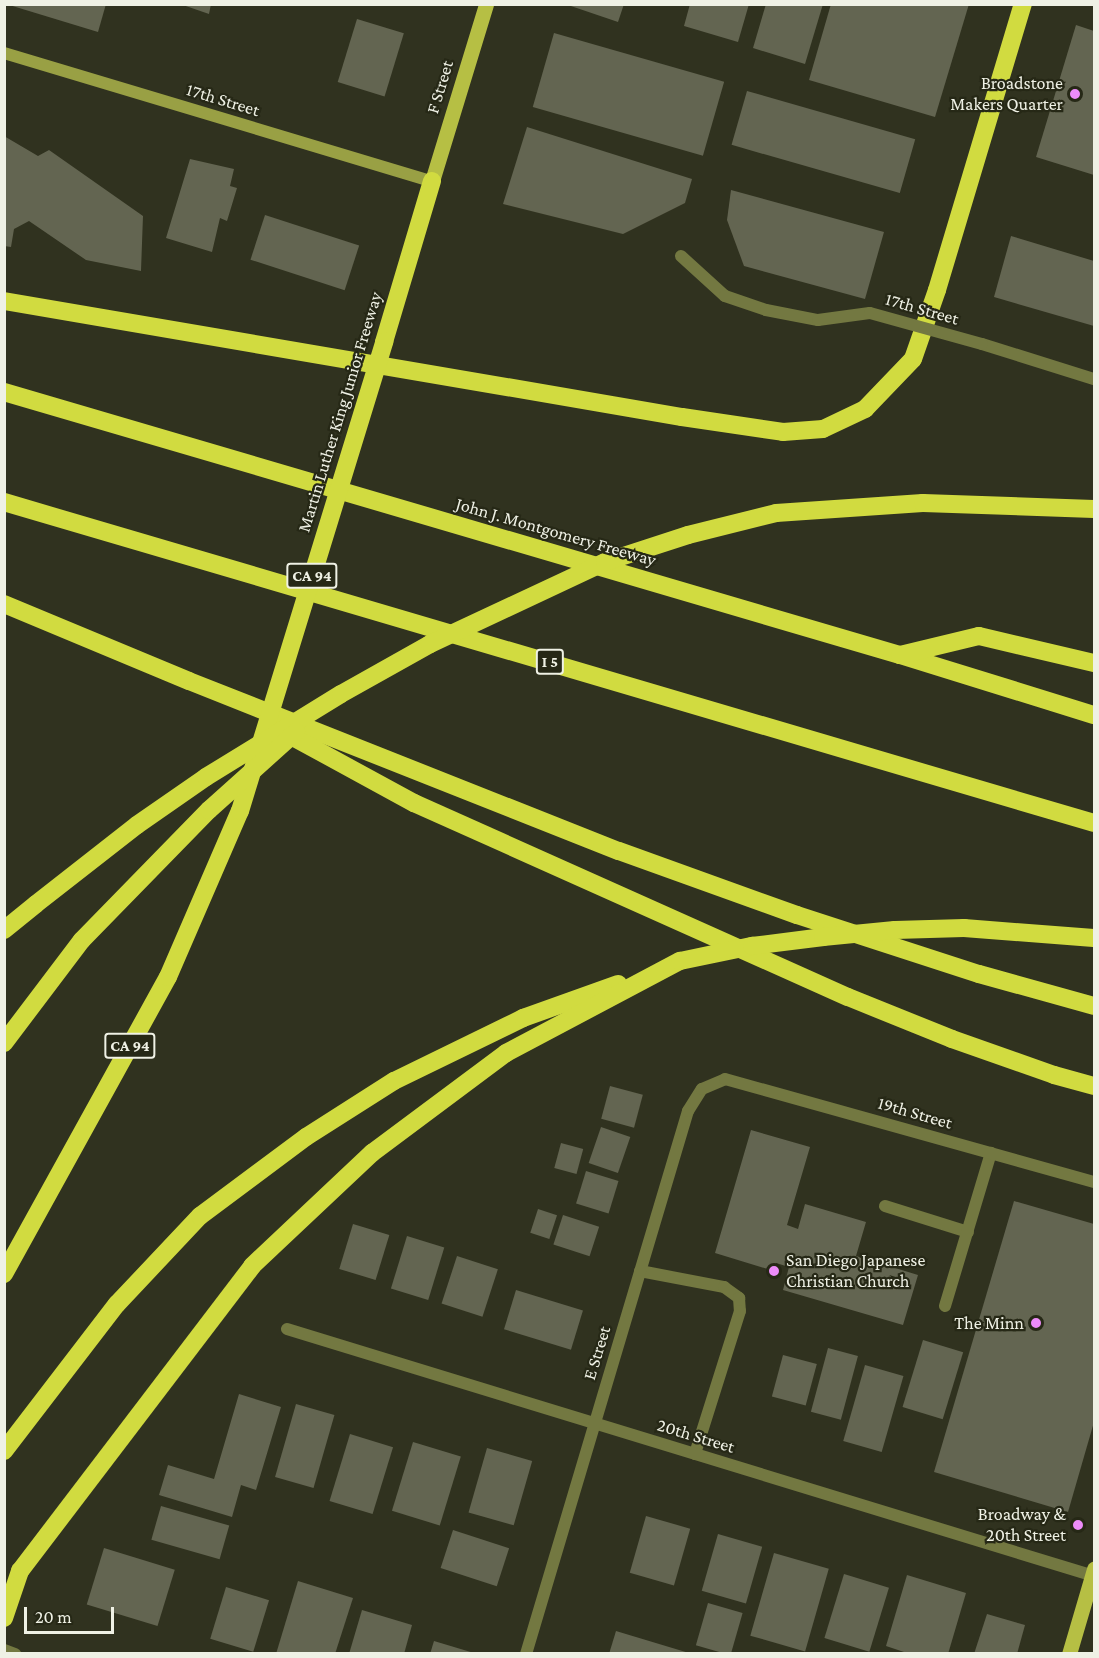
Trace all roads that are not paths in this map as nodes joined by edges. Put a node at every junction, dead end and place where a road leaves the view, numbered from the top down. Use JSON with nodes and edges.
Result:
{"nodes":[{"id":1,"x":486,"y":4,"type":"edge"},
{"id":2,"x":1023,"y":4,"type":"edge"},
{"id":3,"x":4,"y":53,"type":"edge"},
{"id":4,"x":432,"y":181,"type":"junction"},
{"id":5,"x":681,"y":256,"type":"dead end"},
{"id":6,"x":4,"y":301,"type":"edge"},
{"id":7,"x":1095,"y":379,"type":"edge"},
{"id":8,"x":4,"y":392,"type":"edge"},
{"id":9,"x":4,"y":502,"type":"edge"},
{"id":10,"x":1095,"y":509,"type":"edge"},
{"id":11,"x":4,"y":604,"type":"edge"},
{"id":12,"x":900,"y":655,"type":"junction"},
{"id":13,"x":1095,"y":663,"type":"edge"},
{"id":14,"x":189,"y":681,"type":"junction"},
{"id":15,"x":341,"y":694,"type":"junction"},
{"id":16,"x":1095,"y":715,"type":"edge"},
{"id":17,"x":1095,"y":823,"type":"edge"},
{"id":18,"x":4,"y":930,"type":"edge"},
{"id":19,"x":1095,"y":938,"type":"edge"},
{"id":20,"x":680,"y":961,"type":"junction"},
{"id":21,"x":1095,"y":1006,"type":"edge"},
{"id":22,"x":4,"y":1043,"type":"edge"},
{"id":23,"x":725,"y":1079,"type":"joint"},
{"id":24,"x":1095,"y":1086,"type":"edge"},
{"id":25,"x":991,"y":1153,"type":"junction"},
{"id":26,"x":1095,"y":1182,"type":"edge"},
{"id":27,"x":885,"y":1206,"type":"dead end"},
{"id":28,"x":968,"y":1232,"type":"junction"},
{"id":29,"x":640,"y":1271,"type":"junction"},
{"id":30,"x":4,"y":1275,"type":"edge"},
{"id":31,"x":945,"y":1306,"type":"dead end"},
{"id":32,"x":287,"y":1329,"type":"dead end"},
{"id":33,"x":594,"y":1423,"type":"junction"},
{"id":34,"x":4,"y":1451,"type":"edge"},
{"id":35,"x":695,"y":1454,"type":"junction"},
{"id":36,"x":1094,"y":1574,"type":"edge"},
{"id":37,"x":4,"y":1618,"type":"edge"},
{"id":38,"x":4,"y":1650,"type":"edge"},
{"id":39,"x":15,"y":1653,"type":"edge"},
{"id":40,"x":526,"y":1653,"type":"edge"},
{"id":41,"x":1069,"y":1653,"type":"edge"}],
"edges":[{"from":1,"to":4,"type":"main road","name":"F Street"},
{"from":2,"to":6,"type":"highway"},
{"from":3,"to":4,"type":"main road","name":"17th Street"},
{"from":4,"to":30,"type":"highway","name":"Martin Luther King Junior Freeway","number":"CA 94","bridge":true},
{"from":5,"to":7,"type":"street","name":"17th Street","bridge":true},
{"from":8,"to":12,"type":"highway","name":"John J. Montgomery Freeway"},
{"from":9,"to":17,"type":"highway","number":"I 5"},
{"from":10,"to":15,"type":"highway","bridge":true},
{"from":11,"to":14,"type":"highway"},
{"from":12,"to":13,"type":"highway"},
{"from":12,"to":16,"type":"highway","name":"John J. Montgomery Freeway"},
{"from":14,"to":21,"type":"highway"},
{"from":14,"to":24,"type":"highway"},
{"from":15,"to":18,"type":"highway","bridge":true},
{"from":15,"to":22,"type":"highway","bridge":true},
{"from":19,"to":20,"type":"highway","bridge":true},
{"from":20,"to":34,"type":"highway"},
{"from":20,"to":37,"type":"highway"},
{"from":23,"to":25,"type":"street","name":"19th Street"},
{"from":23,"to":29,"type":"street","name":"E Street"},
{"from":25,"to":26,"type":"street","name":"19th Street"},
{"from":25,"to":28,"type":"street"},
{"from":27,"to":28,"type":"street"},
{"from":28,"to":31,"type":"street"},
{"from":29,"to":33,"type":"street","name":"E Street"},
{"from":29,"to":35,"type":"street"},
{"from":32,"to":33,"type":"street","name":"20th Street"},
{"from":33,"to":35,"type":"street","name":"20th Street"},
{"from":33,"to":40,"type":"street","name":"E Street"},
{"from":35,"to":36,"type":"street","name":"20th Street"},
{"from":36,"to":41,"type":"main road"},
{"from":38,"to":39,"type":"street"}]}
